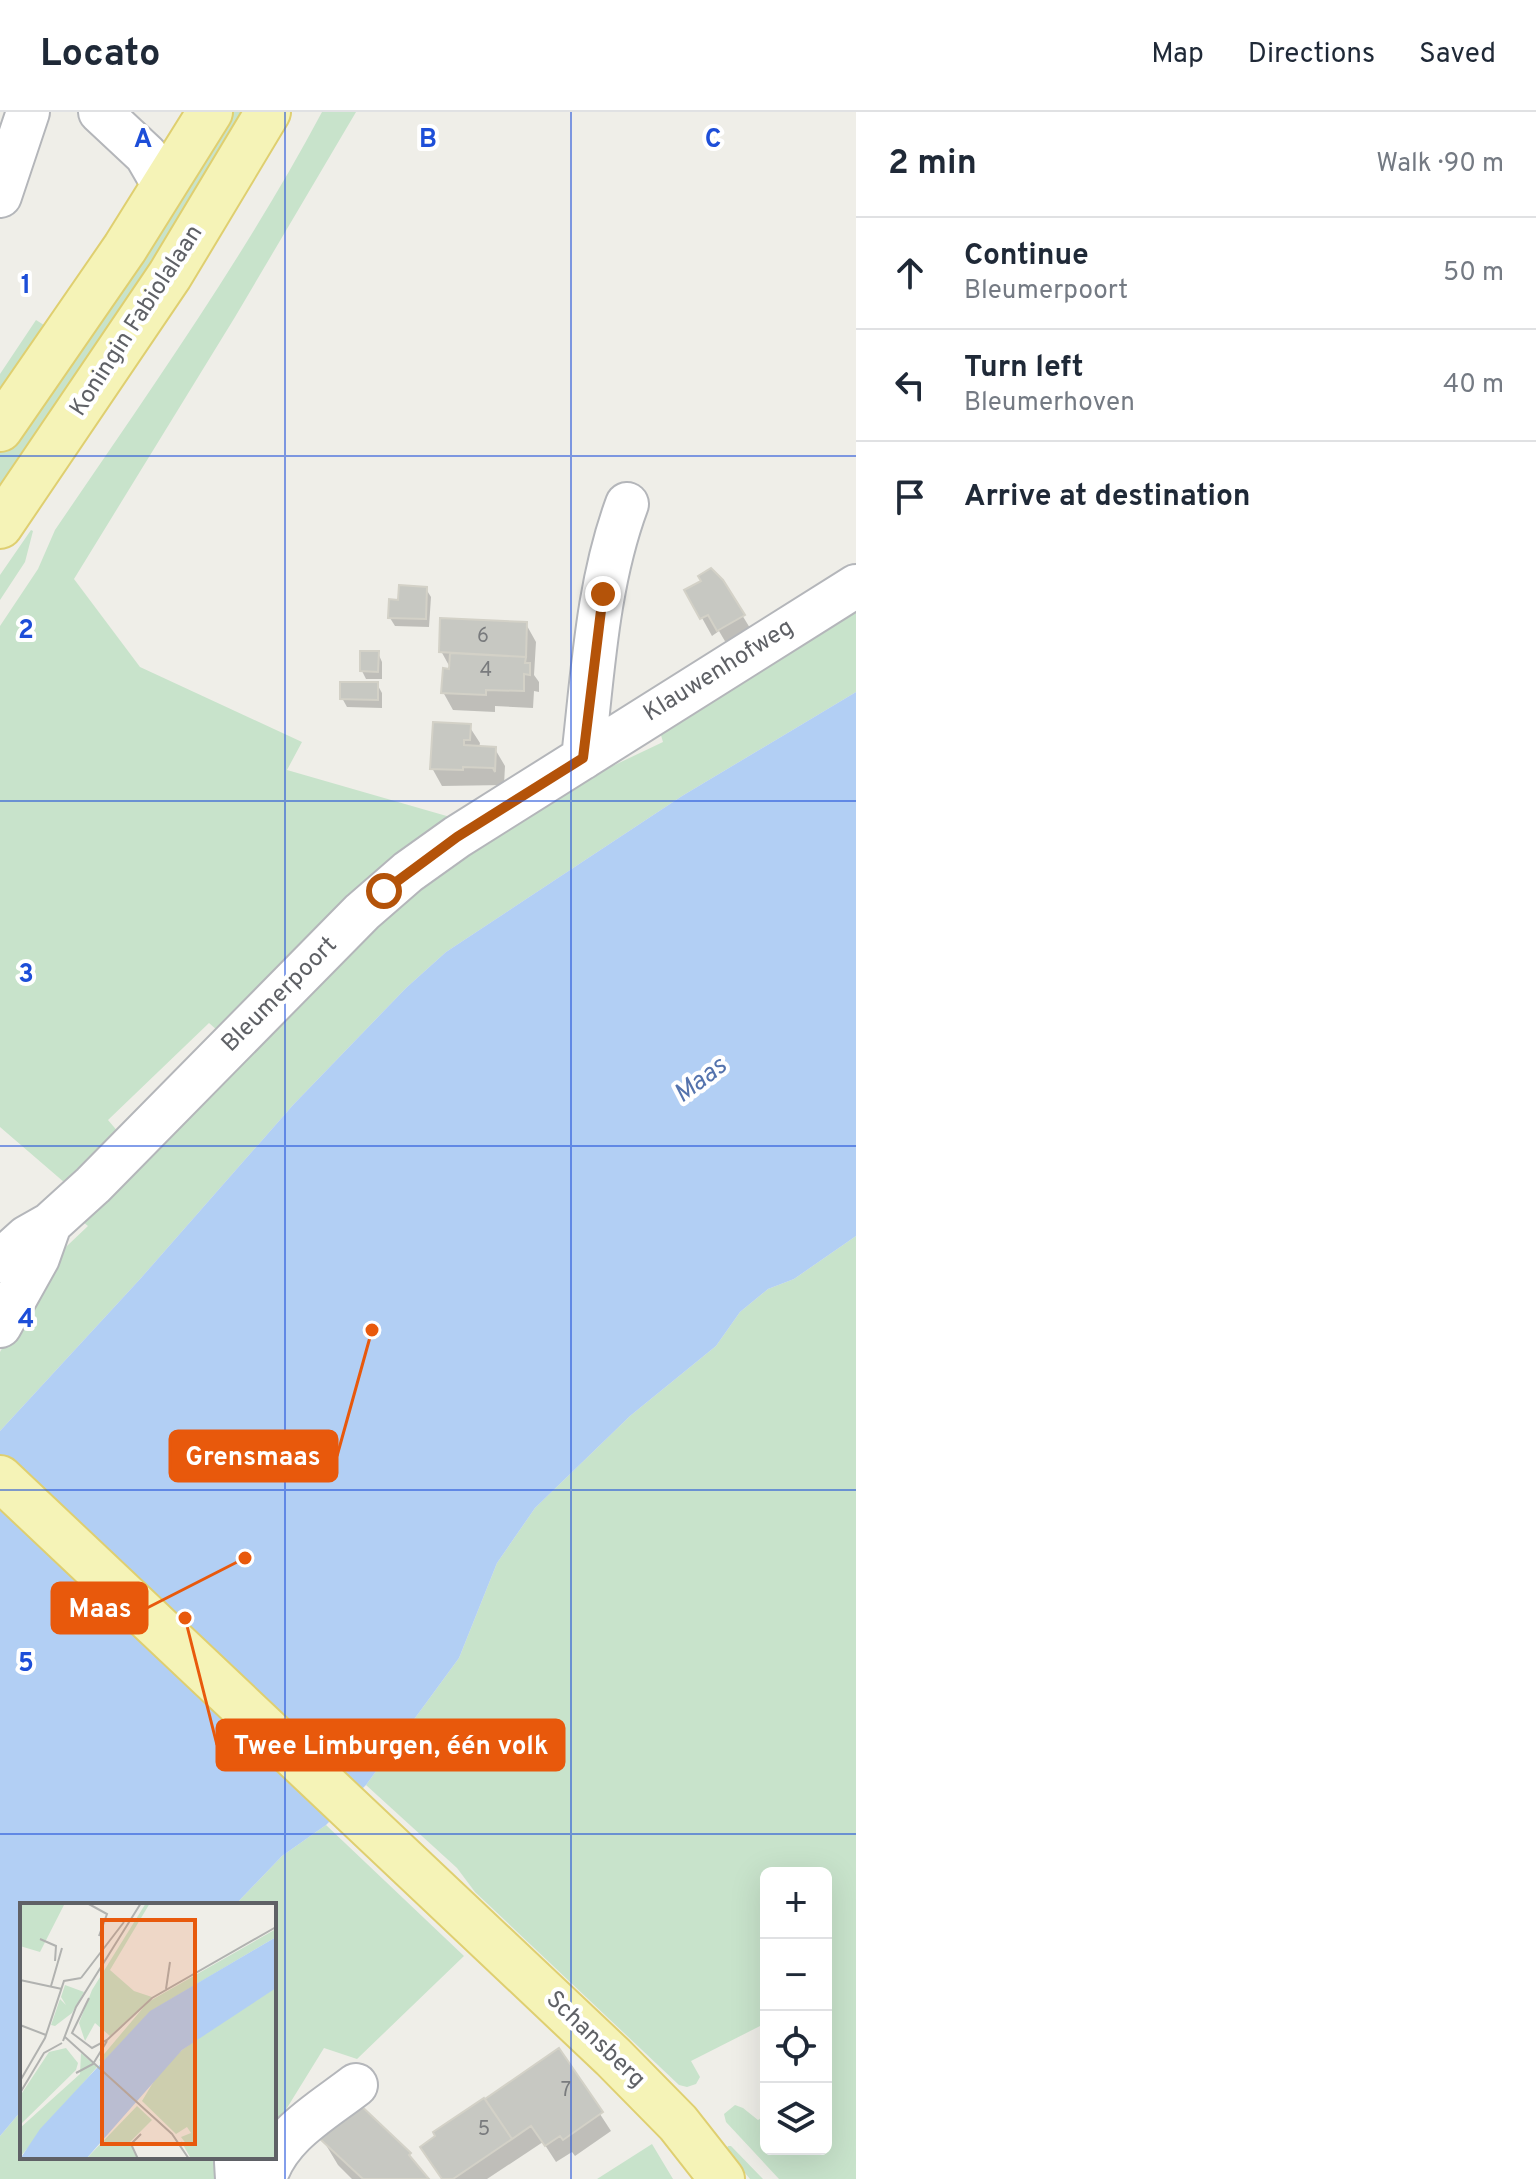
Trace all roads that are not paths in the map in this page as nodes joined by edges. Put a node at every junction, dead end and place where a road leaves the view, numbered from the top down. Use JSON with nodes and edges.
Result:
{"nodes":[{"id":1,"x":28,"y":112,"type":"edge"},
{"id":2,"x":100,"y":112,"type":"edge"},
{"id":3,"x":210,"y":112,"type":"edge"},
{"id":4,"x":268,"y":112,"type":"edge"},
{"id":5,"x":164,"y":186,"type":"junction"},
{"id":6,"x":0,"y":196,"type":"edge"},
{"id":7,"x":0,"y":429,"type":"edge"},
{"id":8,"x":627,"y":504,"type":"dead end"},
{"id":9,"x":0,"y":526,"type":"edge"},
{"id":10,"x":856,"y":586,"type":"edge"},
{"id":11,"x":583,"y":758,"type":"junction"},
{"id":12,"x":50,"y":1224,"type":"junction"},
{"id":13,"x":0,"y":1261,"type":"edge"},
{"id":14,"x":0,"y":1326,"type":"edge"},
{"id":15,"x":0,"y":1478,"type":"edge"},
{"id":16,"x":356,"y":2085,"type":"dead end"},
{"id":17,"x":276,"y":2155,"type":"edge"},
{"id":18,"x":273,"y":2159,"type":"edge"},
{"id":19,"x":246,"y":2173,"type":"edge"},
{"id":20,"x":722,"y":2179,"type":"edge"}],
"edges":[{"from":1,"to":6,"type":"street"},
{"from":2,"to":5,"type":"street"},
{"from":3,"to":5,"type":"main road","name":"Koningin Fabiolalaan"},
{"from":4,"to":9,"type":"main road","name":"Koningin Fabiolalaan"},
{"from":5,"to":7,"type":"main road","name":"Koningin Fabiolalaan"},
{"from":8,"to":11,"type":"street"},
{"from":10,"to":11,"type":"street","name":"Klauwenhofweg"},
{"from":11,"to":12,"type":"street","name":"Bleumerpoort"},
{"from":12,"to":13,"type":"street","name":"Bleumerpoort"},
{"from":12,"to":14,"type":"street"},
{"from":15,"to":20,"type":"main road","name":"Schansberg"},
{"from":16,"to":17,"type":"street"},
{"from":18,"to":19,"type":"street"}]}
